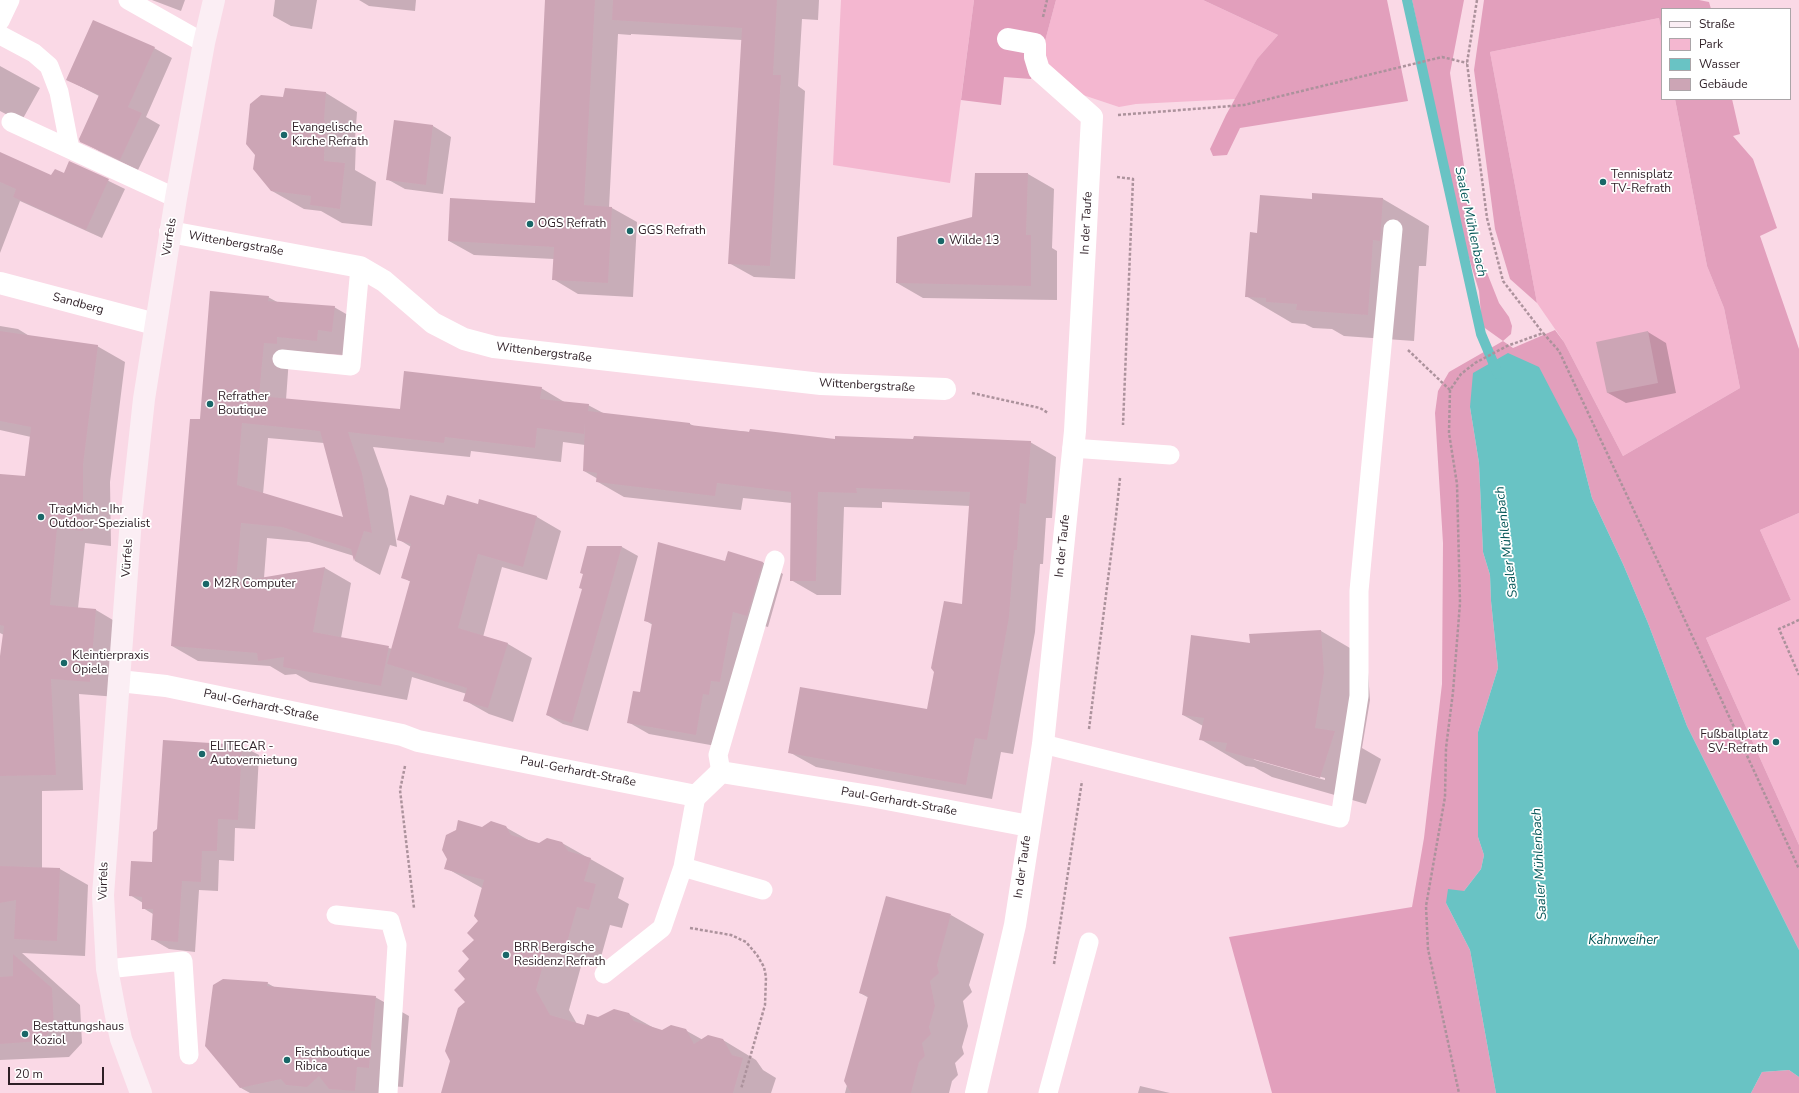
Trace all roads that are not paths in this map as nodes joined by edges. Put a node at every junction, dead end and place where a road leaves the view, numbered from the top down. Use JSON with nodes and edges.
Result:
{"nodes":[{"id":1,"x":10,"y":0,"type":"edge"},
{"id":2,"x":128,"y":0,"type":"edge"},
{"id":3,"x":214,"y":0,"type":"edge"},
{"id":4,"x":0,"y":21,"type":"edge"},
{"id":5,"x":0,"y":35,"type":"edge"},
{"id":6,"x":1008,"y":39,"type":"dead end"},
{"id":7,"x":204,"y":43,"type":"junction"},
{"id":8,"x":11,"y":122,"type":"dead end"},
{"id":9,"x":70,"y":149,"type":"junction"},
{"id":10,"x":176,"y":198,"type":"junction"},
{"id":11,"x":1392,"y":229,"type":"dead end"},
{"id":12,"x":170,"y":232,"type":"junction"},
{"id":13,"x":360,"y":267,"type":"junction"},
{"id":14,"x":0,"y":283,"type":"edge"},
{"id":15,"x":156,"y":324,"type":"junction"},
{"id":16,"x":282,"y":359,"type":"dead end"},
{"id":17,"x":945,"y":389,"type":"road end"},
{"id":18,"x":1073,"y":440,"type":"junction"},
{"id":19,"x":1170,"y":455,"type":"dead end"},
{"id":20,"x":774,"y":560,"type":"dead end"},
{"id":21,"x":119,"y":681,"type":"junction"},
{"id":22,"x":1043,"y":744,"type":"junction"},
{"id":23,"x":721,"y":772,"type":"junction"},
{"id":24,"x":696,"y":796,"type":"junction"},
{"id":25,"x":1029,"y":826,"type":"junction"},
{"id":26,"x":683,"y":868,"type":"junction"},
{"id":27,"x":763,"y":890,"type":"dead end"},
{"id":28,"x":336,"y":916,"type":"dead end"},
{"id":29,"x":1089,"y":942,"type":"dead end"},
{"id":30,"x":107,"y":969,"type":"junction"},
{"id":31,"x":604,"y":974,"type":"dead end"},
{"id":32,"x":190,"y":1055,"type":"dead end"},
{"id":33,"x":141,"y":1093,"type":"edge"},
{"id":34,"x":388,"y":1093,"type":"edge"},
{"id":35,"x":976,"y":1093,"type":"edge"},
{"id":36,"x":1048,"y":1093,"type":"edge"}],
"edges":[{"from":1,"to":4,"type":"lane"},
{"from":2,"to":7,"type":"lane"},
{"from":3,"to":7,"type":"street","name":"Vürfels"},
{"from":5,"to":9,"type":"lane"},
{"from":6,"to":18,"type":"street","name":"In der Taufe"},
{"from":7,"to":10,"type":"street","name":"Vürfels"},
{"from":8,"to":9,"type":"lane"},
{"from":9,"to":10,"type":"lane"},
{"from":10,"to":12,"type":"street","name":"Vürfels"},
{"from":11,"to":22,"type":"lane"},
{"from":12,"to":13,"type":"street","name":"Wittenbergstraße"},
{"from":12,"to":15,"type":"street","name":"Vürfels"},
{"from":13,"to":16,"type":"lane"},
{"from":13,"to":17,"type":"street","name":"Wittenbergstraße"},
{"from":14,"to":15,"type":"street","name":"Sandberg"},
{"from":15,"to":21,"type":"street","name":"Vürfels"},
{"from":18,"to":19,"type":"lane"},
{"from":18,"to":22,"type":"street","name":"In der Taufe"},
{"from":20,"to":23,"type":"lane"},
{"from":21,"to":24,"type":"street","name":"Paul-Gerhardt-Straße"},
{"from":21,"to":30,"type":"street","name":"Vürfels"},
{"from":22,"to":25,"type":"street","name":"In der Taufe"},
{"from":23,"to":24,"type":"street"},
{"from":23,"to":25,"type":"street","name":"Paul-Gerhardt-Straße"},
{"from":24,"to":26,"type":"lane"},
{"from":25,"to":35,"type":"street","name":"In der Taufe"},
{"from":26,"to":27,"type":"lane"},
{"from":26,"to":31,"type":"lane"},
{"from":28,"to":34,"type":"lane"},
{"from":29,"to":36,"type":"lane"},
{"from":30,"to":32,"type":"lane"},
{"from":30,"to":33,"type":"street","name":"Vürfels"}]}
